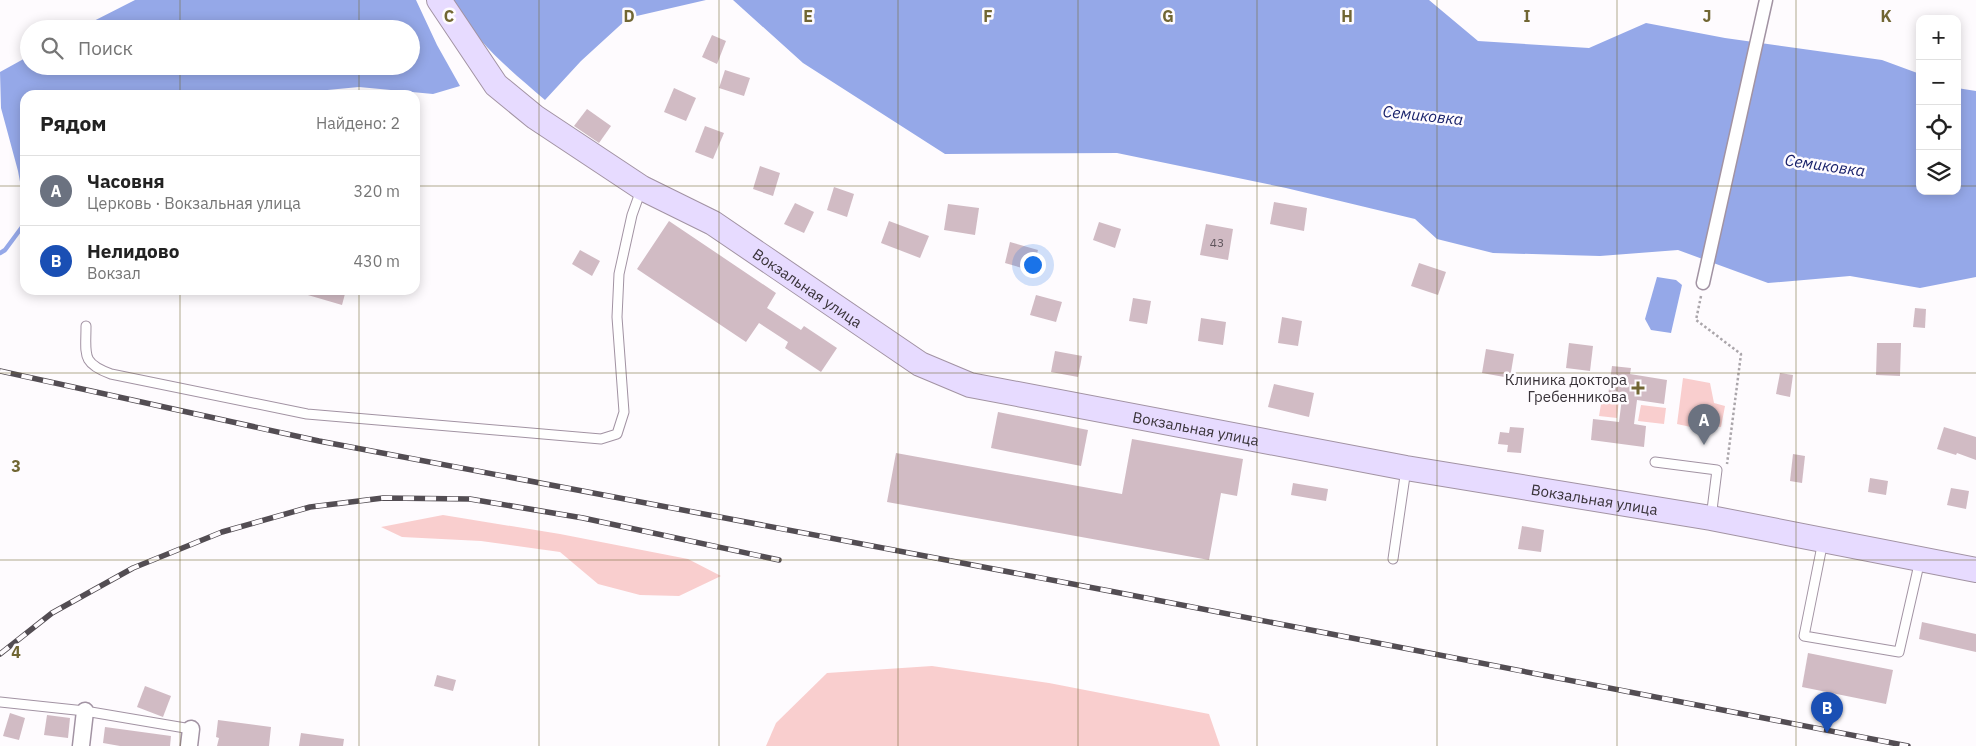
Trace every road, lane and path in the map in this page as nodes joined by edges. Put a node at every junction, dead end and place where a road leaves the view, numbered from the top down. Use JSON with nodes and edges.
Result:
{"nodes":[{"id":1,"x":439,"y":0,"type":"edge"},
{"id":2,"x":1766,"y":0,"type":"edge"},
{"id":3,"x":642,"y":188,"type":"junction"},
{"id":4,"x":1703,"y":283,"type":"joint"},
{"id":5,"x":86,"y":326,"type":"dead end"},
{"id":6,"x":1655,"y":462,"type":"dead end"},
{"id":7,"x":1406,"y":468,"type":"junction"},
{"id":8,"x":1726,"y":471,"type":"dead end"},
{"id":9,"x":1711,"y":518,"type":"junction"},
{"id":10,"x":1823,"y":541,"type":"junction"},
{"id":11,"x":1393,"y":559,"type":"dead end"},
{"id":12,"x":1920,"y":560,"type":"junction"},
{"id":13,"x":1976,"y":570,"type":"edge"},
{"id":14,"x":0,"y":702,"type":"edge"},
{"id":15,"x":85,"y":712,"type":"junction"},
{"id":16,"x":191,"y":729,"type":"joint"},
{"id":17,"x":81,"y":746,"type":"edge"},
{"id":18,"x":189,"y":746,"type":"edge"}],
"edges":[{"from":1,"to":3,"type":"main road","name":"Вокзальная улица"},
{"from":2,"to":4,"type":"street"},
{"from":3,"to":5,"type":"lane"},
{"from":3,"to":7,"type":"main road","name":"Вокзальная улица"},
{"from":4,"to":8,"type":"path"},
{"from":6,"to":9,"type":"lane"},
{"from":7,"to":9,"type":"main road","name":"Вокзальная улица"},
{"from":7,"to":11,"type":"lane"},
{"from":9,"to":10,"type":"main road","name":"Вокзальная улица"},
{"from":10,"to":12,"type":"main road","name":"Вокзальная улица"},
{"from":10,"to":12,"type":"lane"},
{"from":12,"to":13,"type":"main road","name":"Вокзальная улица"},
{"from":14,"to":15,"type":"lane"},
{"from":15,"to":16,"type":"lane"},
{"from":15,"to":17,"type":"street"},
{"from":16,"to":18,"type":"street"}]}
